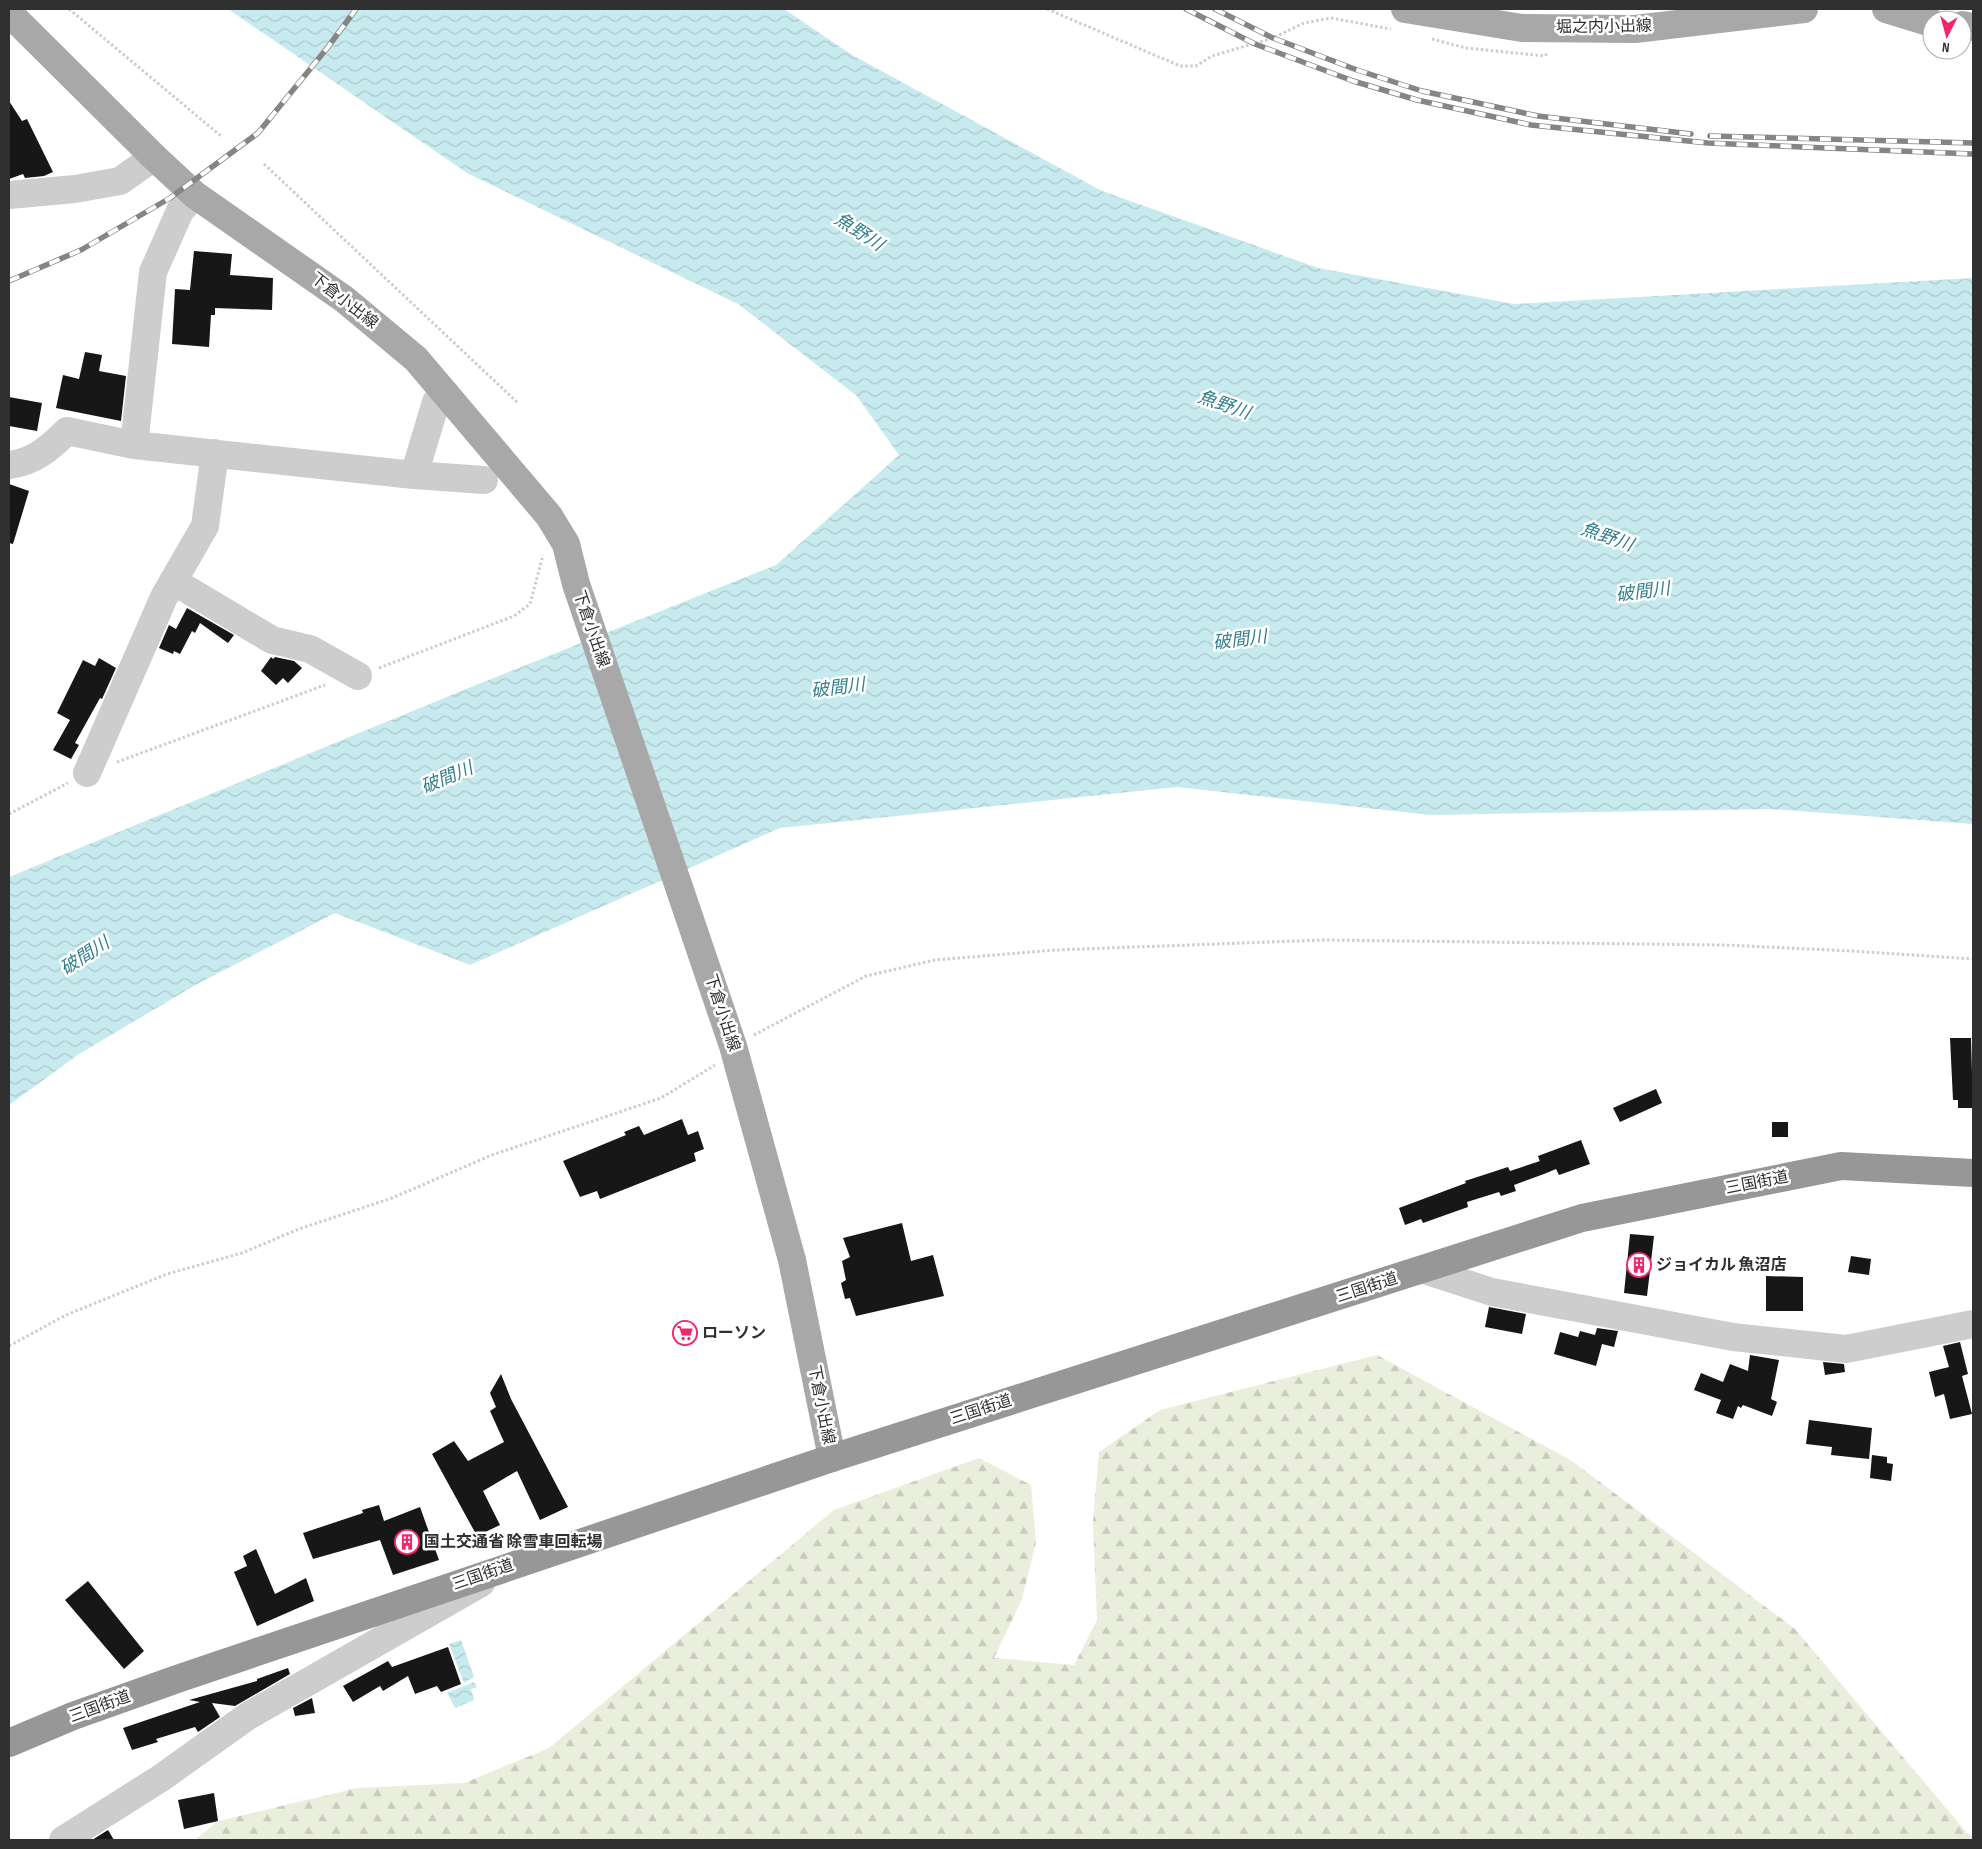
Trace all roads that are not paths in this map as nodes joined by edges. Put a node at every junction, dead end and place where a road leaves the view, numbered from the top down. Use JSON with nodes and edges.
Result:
{"nodes":[{"id":1,"x":1407,"y":9,"type":"edge"},
{"id":2,"x":1804,"y":9,"type":"edge"},
{"id":3,"x":1886,"y":9,"type":"edge"},
{"id":4,"x":9,"y":13,"type":"edge"},
{"id":5,"x":1922,"y":20,"type":"edge"},
{"id":6,"x":154,"y":157,"type":"junction"},
{"id":7,"x":9,"y":195,"type":"edge"},
{"id":8,"x":195,"y":195,"type":"junction"},
{"id":9,"x":446,"y":394,"type":"junction"},
{"id":10,"x":134,"y":445,"type":"junction"},
{"id":11,"x":214,"y":453,"type":"junction"},
{"id":12,"x":9,"y":466,"type":"edge"},
{"id":13,"x":414,"y":475,"type":"junction"},
{"id":14,"x":484,"y":480,"type":"dead end"},
{"id":15,"x":173,"y":581,"type":"junction"},
{"id":16,"x":358,"y":676,"type":"road end"},
{"id":17,"x":87,"y":773,"type":"road end"},
{"id":18,"x":1973,"y":1172,"type":"edge"},
{"id":19,"x":1424,"y":1270,"type":"junction"},
{"id":20,"x":1973,"y":1324,"type":"edge"},
{"id":21,"x":832,"y":1458,"type":"junction"},
{"id":22,"x":513,"y":1565,"type":"junction"},
{"id":23,"x":9,"y":1743,"type":"edge"},
{"id":24,"x":63,"y":1840,"type":"edge"}],
"edges":[{"from":1,"to":2,"type":"main road","name":"堀之内小出線"},
{"from":3,"to":5,"type":"main road"},
{"from":4,"to":6,"type":"main road","name":"下倉小出線"},
{"from":6,"to":7,"type":"street"},
{"from":6,"to":8,"type":"main road","name":"下倉小出線"},
{"from":8,"to":9,"type":"main road","name":"下倉小出線"},
{"from":8,"to":10,"type":"street"},
{"from":9,"to":13,"type":"street"},
{"from":9,"to":21,"type":"main road","name":"下倉小出線"},
{"from":10,"to":11,"type":"street"},
{"from":10,"to":12,"type":"street"},
{"from":11,"to":13,"type":"street"},
{"from":11,"to":15,"type":"street"},
{"from":13,"to":14,"type":"street"},
{"from":15,"to":16,"type":"street"},
{"from":15,"to":17,"type":"street"},
{"from":18,"to":19,"type":"highway","name":"三国街道"},
{"from":19,"to":20,"type":"street"},
{"from":19,"to":21,"type":"highway","name":"三国街道"},
{"from":21,"to":22,"type":"highway","name":"三国街道"},
{"from":22,"to":23,"type":"highway","name":"三国街道"},
{"from":22,"to":24,"type":"street"}]}
